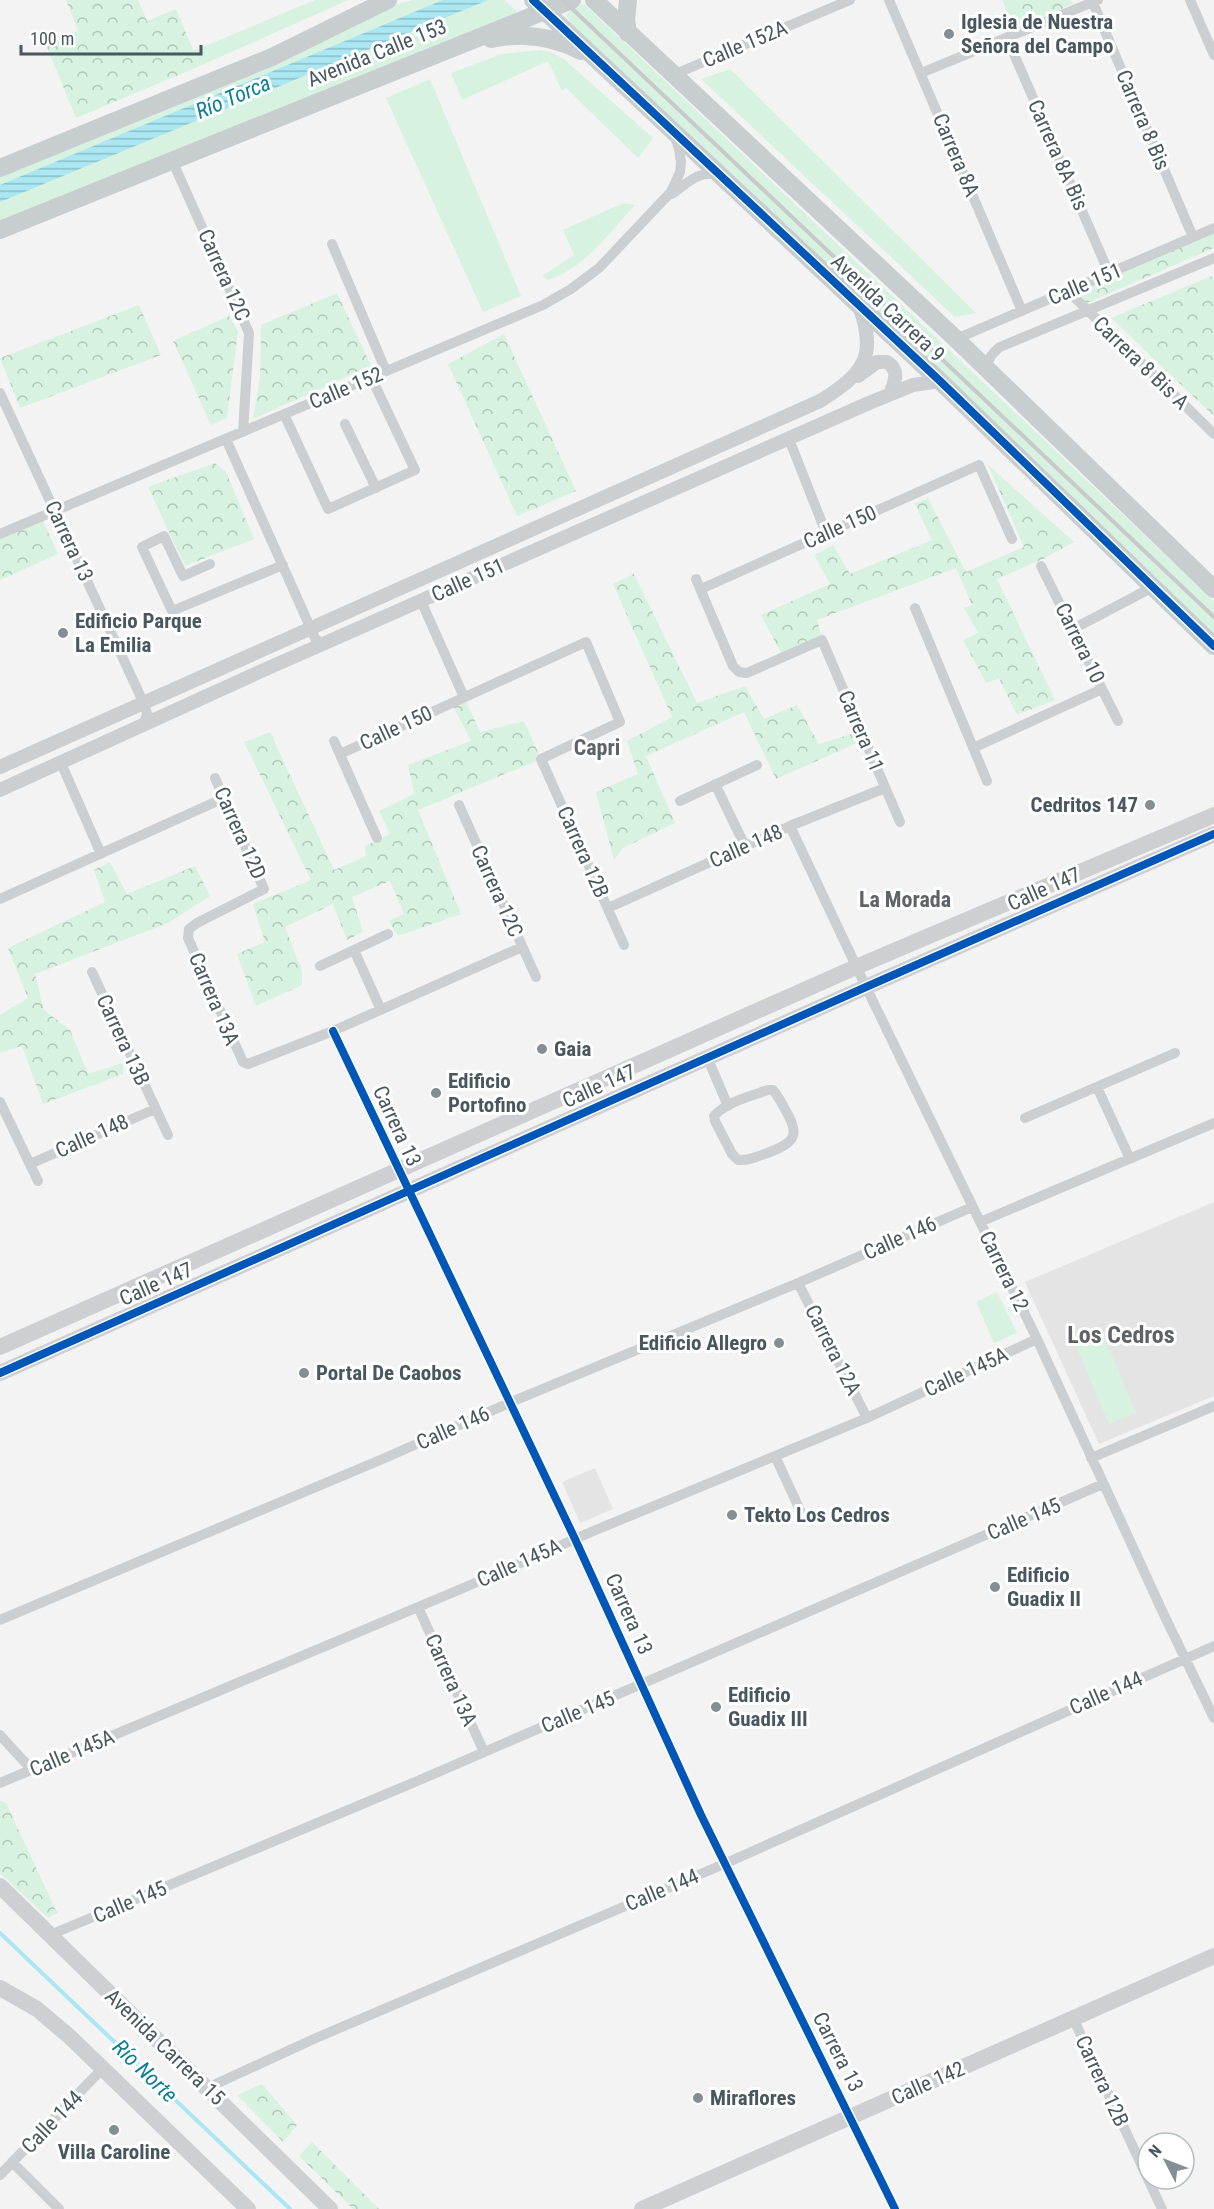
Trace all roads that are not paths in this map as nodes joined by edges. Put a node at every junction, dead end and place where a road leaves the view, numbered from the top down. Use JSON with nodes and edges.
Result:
{"nodes":[{"id":1,"x":388,"y":0,"type":"edge"},
{"id":2,"x":572,"y":0,"type":"edge"},
{"id":3,"x":594,"y":0,"type":"edge"},
{"id":4,"x":628,"y":0,"type":"edge"},
{"id":5,"x":850,"y":0,"type":"edge"},
{"id":6,"x":889,"y":0,"type":"edge"},
{"id":7,"x":1190,"y":0,"type":"edge"},
{"id":8,"x":1096,"y":1,"type":"edge"},
{"id":9,"x":539,"y":5,"type":"edge"},
{"id":10,"x":628,"y":33,"type":"junction"},
{"id":11,"x":1007,"y":38,"type":"junction"},
{"id":12,"x":454,"y":46,"type":"junction"},
{"id":13,"x":1214,"y":55,"type":"edge"},
{"id":14,"x":594,"y":57,"type":"junction"},
{"id":15,"x":921,"y":73,"type":"junction"},
{"id":16,"x":673,"y":75,"type":"junction"},
{"id":17,"x":668,"y":128,"type":"junction"},
{"id":18,"x":172,"y":160,"type":"junction"},
{"id":19,"x":0,"y":168,"type":"edge"},
{"id":20,"x":720,"y":176,"type":"junction"},
{"id":21,"x":664,"y":200,"type":"junction"},
{"id":22,"x":1214,"y":228,"type":"edge"},
{"id":23,"x":0,"y":230,"type":"edge"},
{"id":24,"x":1193,"y":237,"type":"junction"},
{"id":25,"x":332,"y":244,"type":"dead end"},
{"id":26,"x":1214,"y":258,"type":"edge"},
{"id":27,"x":1109,"y":273,"type":"junction"},
{"id":28,"x":1068,"y":291,"type":"junction"},
{"id":29,"x":859,"y":305,"type":"junction"},
{"id":30,"x":1022,"y":311,"type":"junction"},
{"id":31,"x":1087,"y":311,"type":"junction"},
{"id":32,"x":956,"y":339,"type":"junction"},
{"id":33,"x":987,"y":369,"type":"junction"},
{"id":34,"x":386,"y":371,"type":"junction"},
{"id":35,"x":371,"y":378,"type":"junction"},
{"id":36,"x":940,"y":381,"type":"junction"},
{"id":37,"x":845,"y":385,"type":"junction"},
{"id":38,"x":0,"y":393,"type":"edge"},
{"id":39,"x":890,"y":394,"type":"junction"},
{"id":40,"x":284,"y":414,"type":"junction"},
{"id":41,"x":345,"y":424,"type":"dead end"},
{"id":42,"x":243,"y":432,"type":"junction"},
{"id":43,"x":1214,"y":435,"type":"edge"},
{"id":44,"x":226,"y":439,"type":"junction"},
{"id":45,"x":789,"y":439,"type":"junction"},
{"id":46,"x":376,"y":488,"type":"junction"},
{"id":47,"x":55,"y":511,"type":"junction"},
{"id":48,"x":826,"y":533,"type":"junction"},
{"id":49,"x":0,"y":534,"type":"edge"},
{"id":50,"x":1012,"y":539,"type":"dead end"},
{"id":51,"x":210,"y":564,"type":"dead end"},
{"id":52,"x":283,"y":565,"type":"junction"},
{"id":53,"x":1041,"y":566,"type":"dead end"},
{"id":54,"x":1153,"y":587,"type":"junction"},
{"id":55,"x":1214,"y":589,"type":"edge"},
{"id":56,"x":421,"y":601,"type":"junction"},
{"id":57,"x":915,"y":608,"type":"dead end"},
{"id":58,"x":310,"y":627,"type":"junction"},
{"id":59,"x":1073,"y":629,"type":"junction"},
{"id":60,"x":822,"y":639,"type":"joint"},
{"id":61,"x":322,"y":645,"type":"junction"},
{"id":62,"x":1214,"y":646,"type":"edge"},
{"id":63,"x":253,"y":654,"type":"junction"},
{"id":64,"x":257,"y":673,"type":"junction"},
{"id":65,"x":1102,"y":689,"type":"junction"},
{"id":66,"x":464,"y":697,"type":"junction"},
{"id":67,"x":143,"y":702,"type":"junction"},
{"id":68,"x":1118,"y":721,"type":"dead end"},
{"id":69,"x":144,"y":724,"type":"junction"},
{"id":70,"x":334,"y":741,"type":"dead end"},
{"id":71,"x":973,"y":748,"type":"junction"},
{"id":72,"x":340,"y":754,"type":"junction"},
{"id":73,"x":541,"y":759,"type":"joint"},
{"id":74,"x":61,"y":763,"type":"junction"},
{"id":75,"x":757,"y":765,"type":"dead end"},
{"id":76,"x":0,"y":767,"type":"edge"},
{"id":77,"x":215,"y":778,"type":"dead end"},
{"id":78,"x":987,"y":781,"type":"dead end"},
{"id":79,"x":715,"y":784,"type":"junction"},
{"id":80,"x":885,"y":788,"type":"junction"},
{"id":81,"x":0,"y":790,"type":"edge"},
{"id":82,"x":224,"y":798,"type":"junction"},
{"id":83,"x":680,"y":801,"type":"dead end"},
{"id":84,"x":459,"y":805,"type":"dead end"},
{"id":85,"x":1214,"y":814,"type":"edge"},
{"id":86,"x":900,"y":822,"type":"dead end"},
{"id":87,"x":790,"y":826,"type":"junction"},
{"id":88,"x":1214,"y":834,"type":"edge"},
{"id":89,"x":377,"y":838,"type":"dead end"},
{"id":90,"x":745,"y":846,"type":"junction"},
{"id":91,"x":101,"y":854,"type":"junction"},
{"id":92,"x":0,"y":899,"type":"edge"},
{"id":93,"x":608,"y":908,"type":"junction"},
{"id":94,"x":189,"y":929,"type":"joint"},
{"id":95,"x":388,"y":934,"type":"dead end"},
{"id":96,"x":624,"y":945,"type":"dead end"},
{"id":97,"x":522,"y":947,"type":"junction"},
{"id":98,"x":354,"y":950,"type":"junction"},
{"id":99,"x":320,"y":966,"type":"dead end"},
{"id":100,"x":856,"y":967,"type":"junction"},
{"id":101,"x":92,"y":972,"type":"dead end"},
{"id":102,"x":536,"y":977,"type":"dead end"},
{"id":103,"x":866,"y":987,"type":"junction"},
{"id":104,"x":381,"y":1010,"type":"junction"},
{"id":105,"x":333,"y":1031,"type":"junction"},
{"id":106,"x":1175,"y":1053,"type":"dead end"},
{"id":107,"x":707,"y":1057,"type":"junction"},
{"id":108,"x":1097,"y":1087,"type":"junction"},
{"id":109,"x":0,"y":1104,"type":"edge"},
{"id":110,"x":728,"y":1106,"type":"junction"},
{"id":111,"x":155,"y":1109,"type":"junction"},
{"id":112,"x":1025,"y":1118,"type":"dead end"},
{"id":113,"x":1214,"y":1123,"type":"edge"},
{"id":114,"x":168,"y":1135,"type":"dead end"},
{"id":115,"x":1130,"y":1158,"type":"junction"},
{"id":116,"x":30,"y":1164,"type":"junction"},
{"id":117,"x":398,"y":1171,"type":"junction"},
{"id":118,"x":38,"y":1181,"type":"dead end"},
{"id":119,"x":408,"y":1191,"type":"junction"},
{"id":120,"x":972,"y":1207,"type":"junction"},
{"id":121,"x":980,"y":1222,"type":"junction"},
{"id":122,"x":798,"y":1283,"type":"junction"},
{"id":123,"x":1037,"y":1339,"type":"junction"},
{"id":124,"x":0,"y":1347,"type":"edge"},
{"id":125,"x":0,"y":1372,"type":"edge"},
{"id":126,"x":509,"y":1403,"type":"junction"},
{"id":127,"x":1214,"y":1406,"type":"edge"},
{"id":128,"x":867,"y":1418,"type":"junction"},
{"id":129,"x":775,"y":1456,"type":"junction"},
{"id":130,"x":1091,"y":1458,"type":"junction"},
{"id":131,"x":1103,"y":1484,"type":"junction"},
{"id":132,"x":800,"y":1510,"type":"dead end"},
{"id":133,"x":575,"y":1539,"type":"junction"},
{"id":134,"x":418,"y":1607,"type":"junction"},
{"id":135,"x":0,"y":1620,"type":"edge"},
{"id":136,"x":1214,"y":1646,"type":"edge"},
{"id":137,"x":1186,"y":1658,"type":"junction"},
{"id":138,"x":641,"y":1685,"type":"junction"},
{"id":139,"x":1214,"y":1718,"type":"edge"},
{"id":140,"x":0,"y":1735,"type":"edge"},
{"id":141,"x":484,"y":1752,"type":"junction"},
{"id":142,"x":32,"y":1770,"type":"junction"},
{"id":143,"x":0,"y":1783,"type":"edge"},
{"id":144,"x":724,"y":1864,"type":"junction"},
{"id":145,"x":0,"y":1886,"type":"edge"},
{"id":146,"x":50,"y":1935,"type":"junction"},
{"id":147,"x":1214,"y":1956,"type":"edge"},
{"id":148,"x":0,"y":1988,"type":"edge"},
{"id":149,"x":1073,"y":2018,"type":"junction"},
{"id":150,"x":103,"y":2068,"type":"junction"},
{"id":151,"x":207,"y":2088,"type":"junction"},
{"id":152,"x":851,"y":2118,"type":"junction"},
{"id":153,"x":12,"y":2162,"type":"junction"},
{"id":154,"x":0,"y":2175,"type":"edge"},
{"id":155,"x":59,"y":2209,"type":"edge"},
{"id":156,"x":248,"y":2209,"type":"edge"},
{"id":157,"x":330,"y":2209,"type":"edge"},
{"id":158,"x":642,"y":2209,"type":"edge"},
{"id":159,"x":895,"y":2209,"type":"edge"},
{"id":160,"x":1162,"y":2209,"type":"edge"}],
"edges":[{"from":1,"to":19,"type":"main road","name":"Avenida Calle 153"},
{"from":2,"to":9,"type":"main road","name":"Avenida Calle 153"},
{"from":3,"to":10,"type":"main road","name":"Avenida Carrera 9"},
{"from":4,"to":10,"type":"main road"},
{"from":5,"to":16,"type":"street","name":"Calle 152A"},
{"from":6,"to":15,"type":"street","name":"Carrera 8A"},
{"from":7,"to":13,"type":"street"},
{"from":8,"to":11,"type":"street"},
{"from":8,"to":24,"type":"street","name":"Carrera 8 Bis"},
{"from":9,"to":12,"type":"main road","name":"Avenida Calle 153"},
{"from":9,"to":14,"type":"main road","name":"Avenida Carrera 9"},
{"from":10,"to":16,"type":"main road","name":"Avenida Carrera 9"},
{"from":11,"to":15,"type":"street"},
{"from":11,"to":27,"type":"street","name":"Carrera 8A Bis"},
{"from":12,"to":14,"type":"main road"},
{"from":12,"to":18,"type":"main road","name":"Avenida Calle 153"},
{"from":14,"to":17,"type":"main road","name":"Avenida Carrera 9"},
{"from":15,"to":30,"type":"street","name":"Carrera 8A"},
{"from":16,"to":32,"type":"main road","name":"Avenida Carrera 9"},
{"from":17,"to":20,"type":"main road","name":"Avenida Carrera 9"},
{"from":17,"to":21,"type":"street","name":"Calle 152"},
{"from":18,"to":23,"type":"main road","name":"Avenida Calle 153"},
{"from":18,"to":42,"type":"street","name":"Carrera 12C"},
{"from":20,"to":21,"type":"street","name":"Calle 152"},
{"from":20,"to":29,"type":"main road","name":"Avenida Carrera 9"},
{"from":21,"to":34,"type":"street","name":"Calle 152"},
{"from":22,"to":24,"type":"street","name":"Calle 151"},
{"from":24,"to":27,"type":"street","name":"Calle 151"},
{"from":25,"to":34,"type":"street"},
{"from":26,"to":31,"type":"street","name":"Calle 151"},
{"from":27,"to":28,"type":"street","name":"Calle 151"},
{"from":28,"to":30,"type":"street","name":"Calle 151"},
{"from":28,"to":31,"type":"street","name":"Carrera 8 Bis A"},
{"from":29,"to":36,"type":"main road","name":"Avenida Carrera 9"},
{"from":29,"to":37,"type":"street","name":"Calle 151"},
{"from":30,"to":32,"type":"street","name":"Calle 151"},
{"from":31,"to":33,"type":"street","name":"Calle 151"},
{"from":31,"to":43,"type":"street","name":"Carrera 8 Bis A"},
{"from":32,"to":33,"type":"main road","name":"Avenida Carrera 9"},
{"from":33,"to":55,"type":"main road","name":"Avenida Carrera 9"},
{"from":34,"to":35,"type":"street","name":"Calle 152"},
{"from":35,"to":40,"type":"street","name":"Calle 152"},
{"from":35,"to":46,"type":"street"},
{"from":36,"to":39,"type":"street","name":"Calle 151"},
{"from":36,"to":54,"type":"main road","name":"Avenida Carrera 9"},
{"from":37,"to":39,"type":"street"},
{"from":37,"to":58,"type":"street","name":"Calle 151"},
{"from":38,"to":47,"type":"street","name":"Carrera 13"},
{"from":39,"to":45,"type":"street","name":"Calle 151"},
{"from":40,"to":42,"type":"street","name":"Calle 152"},
{"from":40,"to":46,"type":"street"},
{"from":41,"to":46,"type":"street"},
{"from":42,"to":44,"type":"street","name":"Calle 152"},
{"from":44,"to":47,"type":"street","name":"Calle 152"},
{"from":44,"to":52,"type":"street"},
{"from":45,"to":48,"type":"street"},
{"from":45,"to":56,"type":"street","name":"Calle 151"},
{"from":47,"to":49,"type":"street","name":"Calle 152"},
{"from":47,"to":67,"type":"street","name":"Carrera 13"},
{"from":48,"to":50,"type":"street","name":"Calle 150"},
{"from":48,"to":60,"type":"street","name":"Calle 150"},
{"from":51,"to":52,"type":"street"},
{"from":52,"to":58,"type":"street"},
{"from":53,"to":59,"type":"street","name":"Carrera 10"},
{"from":54,"to":59,"type":"street"},
{"from":54,"to":62,"type":"main road","name":"Avenida Carrera 9"},
{"from":56,"to":61,"type":"street","name":"Calle 151"},
{"from":56,"to":66,"type":"street"},
{"from":57,"to":71,"type":"street"},
{"from":58,"to":61,"type":"street"},
{"from":58,"to":63,"type":"street","name":"Calle 151"},
{"from":59,"to":65,"type":"street","name":"Carrera 10"},
{"from":60,"to":80,"type":"street","name":"Carrera 11"},
{"from":61,"to":64,"type":"street","name":"Calle 151"},
{"from":63,"to":64,"type":"street"},
{"from":63,"to":67,"type":"street","name":"Calle 151"},
{"from":64,"to":69,"type":"street","name":"Calle 151"},
{"from":65,"to":68,"type":"street","name":"Carrera 10"},
{"from":65,"to":71,"type":"street"},
{"from":66,"to":72,"type":"street","name":"Calle 150"},
{"from":66,"to":73,"type":"street","name":"Calle 150"},
{"from":67,"to":69,"type":"street","name":"Carrera 13"},
{"from":67,"to":76,"type":"street","name":"Calle 151"},
{"from":69,"to":74,"type":"street","name":"Calle 151"},
{"from":70,"to":72,"type":"street"},
{"from":71,"to":78,"type":"street"},
{"from":72,"to":89,"type":"street"},
{"from":73,"to":93,"type":"street","name":"Carrera 12B"},
{"from":74,"to":81,"type":"street","name":"Calle 151"},
{"from":74,"to":91,"type":"street"},
{"from":75,"to":79,"type":"street"},
{"from":77,"to":82,"type":"street","name":"Carrera 12D"},
{"from":79,"to":83,"type":"street"},
{"from":79,"to":90,"type":"street"},
{"from":80,"to":86,"type":"street","name":"Carrera 11"},
{"from":80,"to":87,"type":"street","name":"Calle 148"},
{"from":82,"to":91,"type":"street"},
{"from":82,"to":94,"type":"street","name":"Carrera 12D"},
{"from":84,"to":97,"type":"street","name":"Carrera 12C"},
{"from":85,"to":100,"type":"main road","name":"Calle 147"},
{"from":87,"to":90,"type":"street","name":"Calle 148"},
{"from":87,"to":100,"type":"street","name":"Carrera 12"},
{"from":88,"to":103,"type":"main road","name":"Calle 147"},
{"from":90,"to":93,"type":"street","name":"Calle 148"},
{"from":91,"to":92,"type":"street"},
{"from":93,"to":96,"type":"street","name":"Carrera 12B"},
{"from":94,"to":105,"type":"street","name":"Carrera 13A"},
{"from":95,"to":98,"type":"street"},
{"from":97,"to":102,"type":"street","name":"Carrera 12C"},
{"from":97,"to":104,"type":"street"},
{"from":98,"to":99,"type":"street"},
{"from":98,"to":104,"type":"street"},
{"from":100,"to":103,"type":"street","name":"Carrera 12"},
{"from":100,"to":117,"type":"main road","name":"Calle 147"},
{"from":101,"to":111,"type":"street","name":"Carrera 13B"},
{"from":103,"to":107,"type":"main road","name":"Calle 147"},
{"from":103,"to":120,"type":"street","name":"Carrera 12"},
{"from":104,"to":105,"type":"street"},
{"from":105,"to":117,"type":"street","name":"Carrera 13"},
{"from":106,"to":108,"type":"street"},
{"from":107,"to":110,"type":"street"},
{"from":107,"to":119,"type":"main road","name":"Calle 147"},
{"from":108,"to":112,"type":"street"},
{"from":108,"to":115,"type":"street"},
{"from":109,"to":116,"type":"street"},
{"from":110,"to":110,"type":"street"},
{"from":111,"to":114,"type":"street","name":"Carrera 13B"},
{"from":111,"to":116,"type":"street","name":"Calle 148"},
{"from":113,"to":115,"type":"street"},
{"from":115,"to":121,"type":"street"},
{"from":116,"to":118,"type":"street"},
{"from":117,"to":119,"type":"street","name":"Carrera 13"},
{"from":117,"to":124,"type":"main road","name":"Calle 147"},
{"from":119,"to":125,"type":"main road","name":"Calle 147"},
{"from":119,"to":126,"type":"street","name":"Carrera 13"},
{"from":120,"to":121,"type":"street","name":"Carrera 12"},
{"from":120,"to":122,"type":"street","name":"Calle 146"},
{"from":121,"to":123,"type":"street","name":"Carrera 12"},
{"from":122,"to":126,"type":"street","name":"Calle 146"},
{"from":122,"to":128,"type":"street","name":"Carrera 12A"},
{"from":123,"to":128,"type":"street","name":"Calle 145A"},
{"from":123,"to":130,"type":"street","name":"Carrera 12"},
{"from":126,"to":133,"type":"street","name":"Carrera 13"},
{"from":126,"to":135,"type":"street","name":"Calle 146"},
{"from":127,"to":130,"type":"street"},
{"from":128,"to":129,"type":"street","name":"Calle 145A"},
{"from":129,"to":132,"type":"street"},
{"from":129,"to":133,"type":"street","name":"Calle 145A"},
{"from":130,"to":131,"type":"street","name":"Carrera 12"},
{"from":131,"to":137,"type":"street","name":"Carrera 12"},
{"from":131,"to":138,"type":"street","name":"Calle 145"},
{"from":133,"to":134,"type":"street","name":"Calle 145A"},
{"from":133,"to":138,"type":"street","name":"Carrera 13"},
{"from":134,"to":141,"type":"street","name":"Carrera 13A"},
{"from":134,"to":142,"type":"street","name":"Calle 145A"},
{"from":136,"to":137,"type":"street","name":"Calle 144"},
{"from":137,"to":139,"type":"street","name":"Carrera 12"},
{"from":137,"to":144,"type":"street","name":"Calle 144"},
{"from":138,"to":141,"type":"street","name":"Calle 145"},
{"from":138,"to":144,"type":"street","name":"Carrera 13"},
{"from":140,"to":142,"type":"street"},
{"from":141,"to":146,"type":"street","name":"Calle 145"},
{"from":142,"to":143,"type":"street","name":"Calle 145A"},
{"from":144,"to":151,"type":"street","name":"Calle 144"},
{"from":144,"to":152,"type":"street","name":"Carrera 13"},
{"from":145,"to":146,"type":"main road","name":"Avenida Carrera 15"},
{"from":146,"to":151,"type":"main road","name":"Avenida Carrera 15"},
{"from":147,"to":149,"type":"main road","name":"Calle 142"},
{"from":148,"to":150,"type":"main road"},
{"from":149,"to":152,"type":"main road","name":"Calle 142"},
{"from":149,"to":160,"type":"street","name":"Carrera 12B"},
{"from":150,"to":153,"type":"street","name":"Calle 144"},
{"from":150,"to":156,"type":"main road"},
{"from":151,"to":157,"type":"main road","name":"Avenida Carrera 15"},
{"from":152,"to":158,"type":"main road","name":"Calle 142"},
{"from":152,"to":159,"type":"street","name":"Carrera 13"},
{"from":153,"to":154,"type":"street","name":"Calle 144"},
{"from":153,"to":155,"type":"street"}]}
